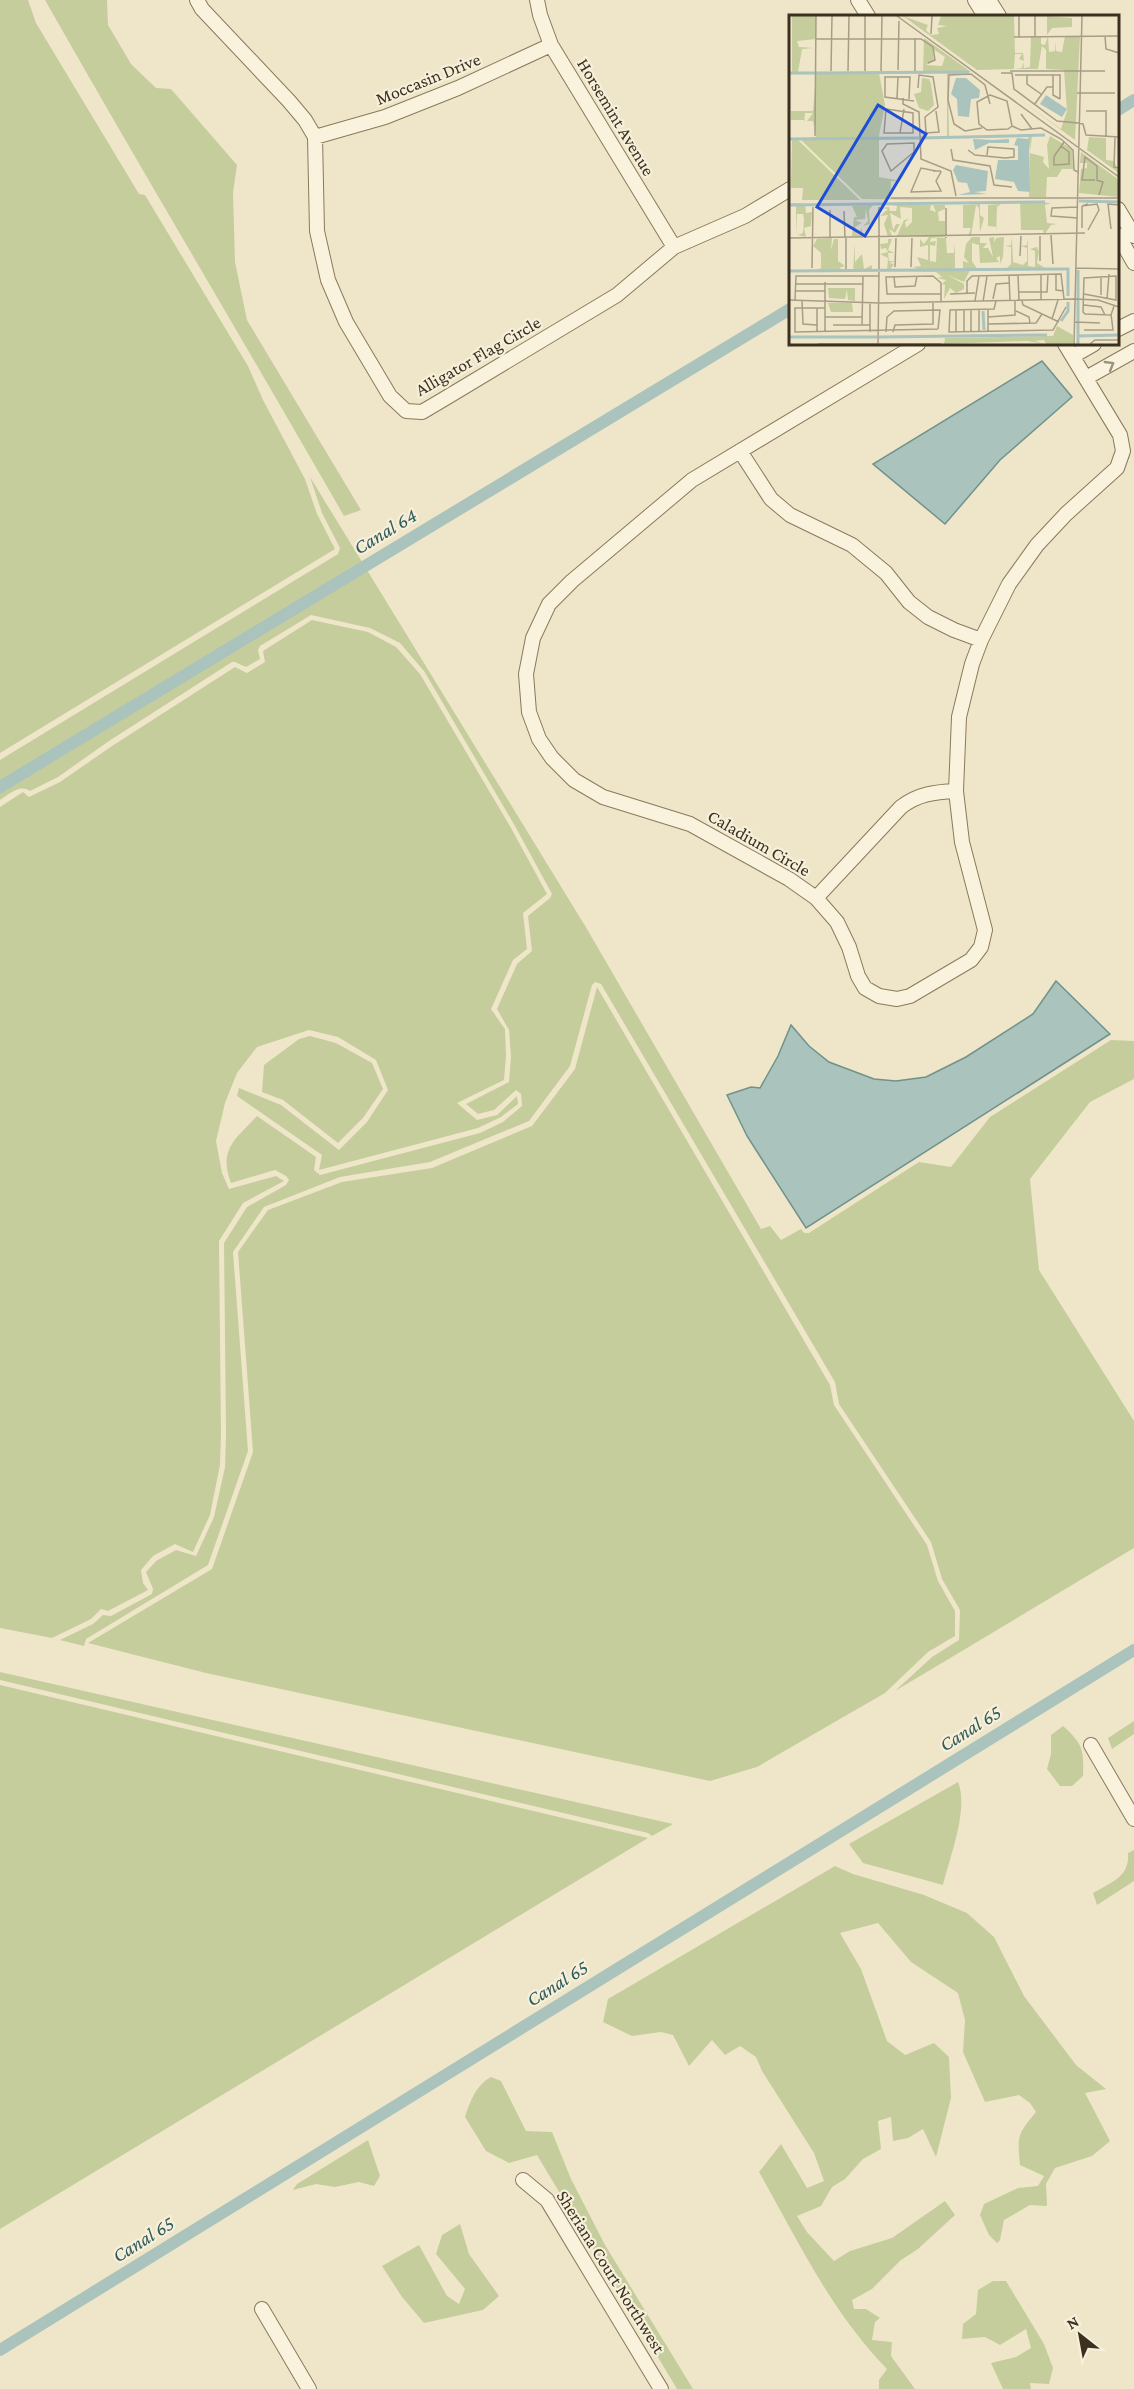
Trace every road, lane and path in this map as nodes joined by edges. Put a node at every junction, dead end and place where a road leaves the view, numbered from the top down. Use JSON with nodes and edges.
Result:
{"nodes":[{"id":1,"x":196,"y":0,"type":"edge"},
{"id":2,"x":537,"y":0,"type":"edge"},
{"id":3,"x":858,"y":0,"type":"edge"},
{"id":4,"x":975,"y":0,"type":"edge"},
{"id":5,"x":989,"y":0,"type":"edge"},
{"id":6,"x":867,"y":15,"type":"edge"},
{"id":7,"x":985,"y":15,"type":"edge"},
{"id":8,"x":998,"y":15,"type":"edge"},
{"id":9,"x":551,"y":45,"type":"junction"},
{"id":10,"x":315,"y":137,"type":"junction"},
{"id":11,"x":789,"y":190,"type":"edge"},
{"id":12,"x":1119,"y":211,"type":"edge"},
{"id":13,"x":1134,"y":236,"type":"edge"},
{"id":14,"x":1119,"y":238,"type":"edge"},
{"id":15,"x":674,"y":247,"type":"junction"},
{"id":16,"x":1134,"y":263,"type":"edge"},
{"id":17,"x":1134,"y":321,"type":"edge"},
{"id":18,"x":1119,"y":328,"type":"edge"},
{"id":19,"x":916,"y":345,"type":"edge"},
{"id":20,"x":1066,"y":345,"type":"edge"},
{"id":21,"x":1092,"y":345,"type":"edge"},
{"id":22,"x":1134,"y":351,"type":"edge"},
{"id":23,"x":1073,"y":356,"type":"junction"},
{"id":24,"x":1086,"y":378,"type":"junction"},
{"id":25,"x":741,"y":451,"type":"junction"},
{"id":26,"x":981,"y":640,"type":"junction"},
{"id":27,"x":956,"y":791,"type":"junction"},
{"id":28,"x":816,"y":898,"type":"junction"},
{"id":29,"x":1091,"y":1745,"type":"dead end"},
{"id":30,"x":1134,"y":1819,"type":"edge"},
{"id":31,"x":523,"y":2180,"type":"dead end"},
{"id":32,"x":262,"y":2310,"type":"dead end"},
{"id":33,"x":309,"y":2389,"type":"edge"},
{"id":34,"x":662,"y":2389,"type":"edge"}],
"edges":[{"from":1,"to":10,"type":"street"},
{"from":2,"to":9,"type":"street","name":"Horsemint Avenue"},
{"from":3,"to":6,"type":"street"},
{"from":4,"to":7,"type":"street"},
{"from":5,"to":8,"type":"street"},
{"from":9,"to":10,"type":"street","name":"Moccasin Drive"},
{"from":9,"to":15,"type":"street","name":"Horsemint Avenue"},
{"from":10,"to":15,"type":"street","name":"Alligator Flag Circle"},
{"from":11,"to":15,"type":"street","name":"Alligator Flag Circle"},
{"from":12,"to":13,"type":"street"},
{"from":14,"to":16,"type":"street"},
{"from":17,"to":18,"type":"street"},
{"from":19,"to":25,"type":"street","name":"Caladium Circle"},
{"from":20,"to":23,"type":"street","name":"Caladium Circle"},
{"from":21,"to":23,"type":"street"},
{"from":24,"to":22,"type":"street","one_way":true},
{"from":23,"to":24,"type":"street","name":"Caladium Circle"},
{"from":24,"to":26,"type":"street","name":"Caladium Circle"},
{"from":25,"to":26,"type":"street"},
{"from":25,"to":28,"type":"street","name":"Caladium Circle"},
{"from":26,"to":27,"type":"street","name":"Caladium Circle"},
{"from":27,"to":28,"type":"street"},
{"from":27,"to":28,"type":"street","name":"Caladium Circle"},
{"from":29,"to":30,"type":"street"},
{"from":31,"to":34,"type":"street","name":"Sheriana Court Northwest"},
{"from":32,"to":33,"type":"street"}]}
